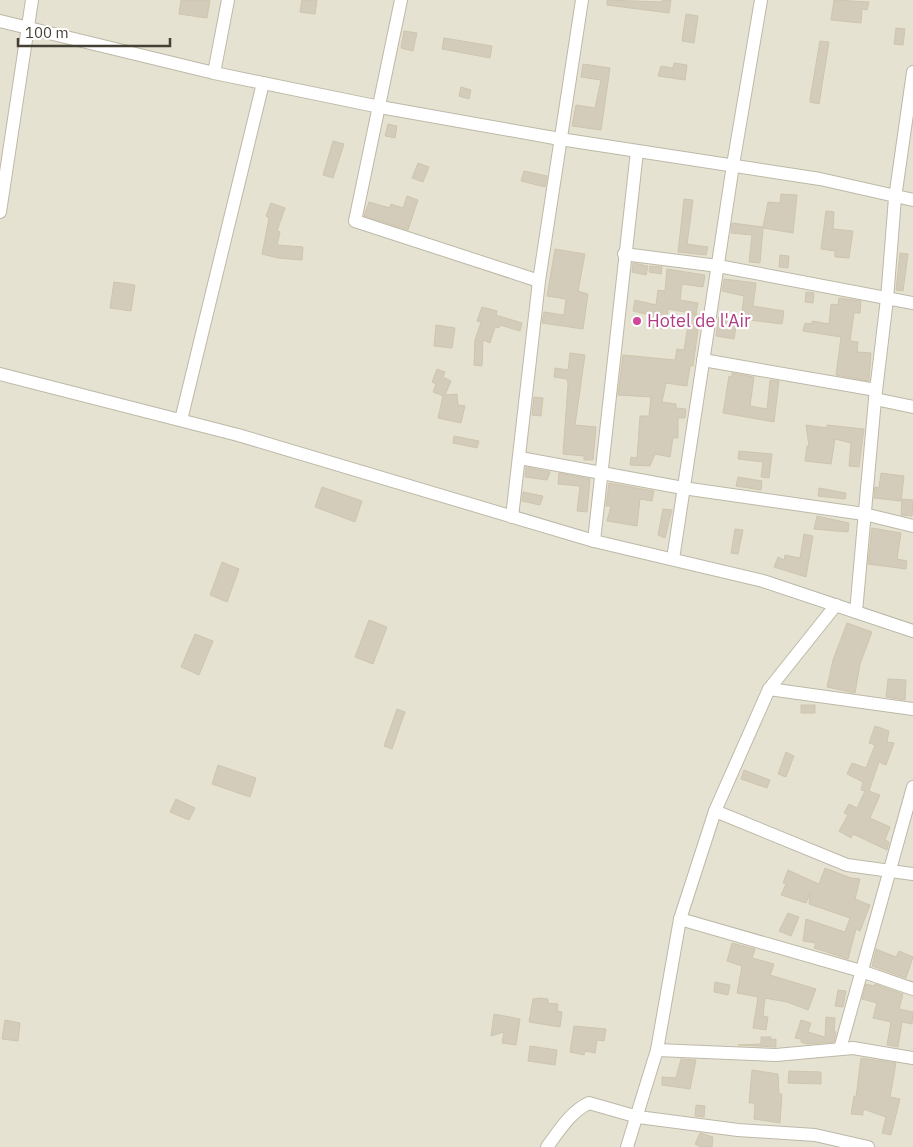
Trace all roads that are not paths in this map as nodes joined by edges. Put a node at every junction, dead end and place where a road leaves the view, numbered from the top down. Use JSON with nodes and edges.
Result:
{"nodes":[{"id":1,"x":32,"y":0,"type":"edge"},
{"id":2,"x":228,"y":0,"type":"edge"},
{"id":3,"x":401,"y":0,"type":"edge"},
{"id":4,"x":582,"y":0,"type":"edge"},
{"id":5,"x":761,"y":0,"type":"edge"},
{"id":6,"x":0,"y":22,"type":"edge"},
{"id":7,"x":28,"y":27,"type":"junction"},
{"id":8,"x":214,"y":72,"type":"junction"},
{"id":9,"x":913,"y":72,"type":"edge"},
{"id":10,"x":263,"y":83,"type":"junction"},
{"id":11,"x":380,"y":107,"type":"junction"},
{"id":12,"x":560,"y":139,"type":"junction"},
{"id":13,"x":637,"y":151,"type":"junction"},
{"id":14,"x":733,"y":165,"type":"junction"},
{"id":15,"x":895,"y":198,"type":"junction"},
{"id":16,"x":913,"y":200,"type":"edge"},
{"id":17,"x":0,"y":212,"type":"edge"},
{"id":18,"x":624,"y":254,"type":"junction"},
{"id":19,"x":718,"y":266,"type":"junction"},
{"id":20,"x":539,"y":281,"type":"junction"},
{"id":21,"x":887,"y":299,"type":"junction"},
{"id":22,"x":913,"y":303,"type":"edge"},
{"id":23,"x":703,"y":360,"type":"junction"},
{"id":24,"x":0,"y":374,"type":"edge"},
{"id":25,"x":875,"y":394,"type":"junction"},
{"id":26,"x":913,"y":407,"type":"edge"},
{"id":27,"x":182,"y":420,"type":"junction"},
{"id":28,"x":520,"y":458,"type":"junction"},
{"id":29,"x":600,"y":473,"type":"junction"},
{"id":30,"x":683,"y":488,"type":"junction"},
{"id":31,"x":864,"y":514,"type":"junction"},
{"id":32,"x":512,"y":517,"type":"junction"},
{"id":33,"x":913,"y":526,"type":"edge"},
{"id":34,"x":594,"y":541,"type":"junction"},
{"id":35,"x":673,"y":559,"type":"junction"},
{"id":36,"x":836,"y":605,"type":"junction"},
{"id":37,"x":856,"y":612,"type":"junction"},
{"id":38,"x":913,"y":631,"type":"edge"},
{"id":39,"x":770,"y":689,"type":"junction"},
{"id":40,"x":913,"y":708,"type":"edge"},
{"id":41,"x":913,"y":787,"type":"edge"},
{"id":42,"x":715,"y":811,"type":"junction"},
{"id":43,"x":891,"y":870,"type":"junction"},
{"id":44,"x":913,"y":874,"type":"edge"},
{"id":45,"x":680,"y":919,"type":"junction"},
{"id":46,"x":861,"y":971,"type":"junction"},
{"id":47,"x":913,"y":989,"type":"edge"},
{"id":48,"x":840,"y":1048,"type":"junction"},
{"id":49,"x":657,"y":1050,"type":"junction"},
{"id":50,"x":913,"y":1058,"type":"edge"},
{"id":51,"x":638,"y":1117,"type":"junction"},
{"id":52,"x":547,"y":1147,"type":"edge"},
{"id":53,"x":627,"y":1147,"type":"edge"},
{"id":54,"x":868,"y":1147,"type":"edge"}],
"edges":[{"from":1,"to":7,"type":"street"},
{"from":2,"to":8,"type":"street"},
{"from":3,"to":11,"type":"street"},
{"from":4,"to":12,"type":"street"},
{"from":5,"to":14,"type":"street"},
{"from":6,"to":7,"type":"street"},
{"from":7,"to":8,"type":"street"},
{"from":7,"to":17,"type":"street"},
{"from":8,"to":10,"type":"street"},
{"from":9,"to":15,"type":"street"},
{"from":10,"to":11,"type":"street"},
{"from":10,"to":27,"type":"street"},
{"from":11,"to":12,"type":"street"},
{"from":11,"to":20,"type":"street"},
{"from":12,"to":13,"type":"street"},
{"from":12,"to":20,"type":"street"},
{"from":13,"to":14,"type":"street"},
{"from":13,"to":18,"type":"street"},
{"from":14,"to":15,"type":"street"},
{"from":14,"to":19,"type":"street"},
{"from":15,"to":16,"type":"street"},
{"from":15,"to":21,"type":"street"},
{"from":18,"to":19,"type":"street"},
{"from":18,"to":29,"type":"street"},
{"from":19,"to":21,"type":"street"},
{"from":19,"to":23,"type":"street"},
{"from":20,"to":28,"type":"street"},
{"from":21,"to":22,"type":"street"},
{"from":21,"to":25,"type":"street"},
{"from":23,"to":25,"type":"street"},
{"from":23,"to":30,"type":"street"},
{"from":24,"to":27,"type":"street"},
{"from":25,"to":26,"type":"street"},
{"from":25,"to":31,"type":"street"},
{"from":27,"to":32,"type":"street"},
{"from":28,"to":29,"type":"street"},
{"from":28,"to":32,"type":"street"},
{"from":29,"to":30,"type":"street"},
{"from":29,"to":34,"type":"street"},
{"from":30,"to":31,"type":"street"},
{"from":30,"to":35,"type":"street"},
{"from":31,"to":33,"type":"street"},
{"from":31,"to":37,"type":"street"},
{"from":32,"to":34,"type":"street"},
{"from":34,"to":35,"type":"street"},
{"from":35,"to":36,"type":"street"},
{"from":36,"to":37,"type":"street"},
{"from":36,"to":39,"type":"street"},
{"from":37,"to":38,"type":"street"},
{"from":39,"to":40,"type":"street"},
{"from":39,"to":42,"type":"street"},
{"from":41,"to":43,"type":"street"},
{"from":42,"to":43,"type":"street"},
{"from":42,"to":45,"type":"street"},
{"from":43,"to":44,"type":"street"},
{"from":43,"to":46,"type":"street"},
{"from":45,"to":46,"type":"street"},
{"from":45,"to":49,"type":"street"},
{"from":46,"to":47,"type":"street"},
{"from":46,"to":48,"type":"street"},
{"from":48,"to":49,"type":"street"},
{"from":48,"to":50,"type":"street"},
{"from":49,"to":51,"type":"street"},
{"from":51,"to":52,"type":"street"},
{"from":51,"to":53,"type":"street"},
{"from":51,"to":54,"type":"street"}]}
